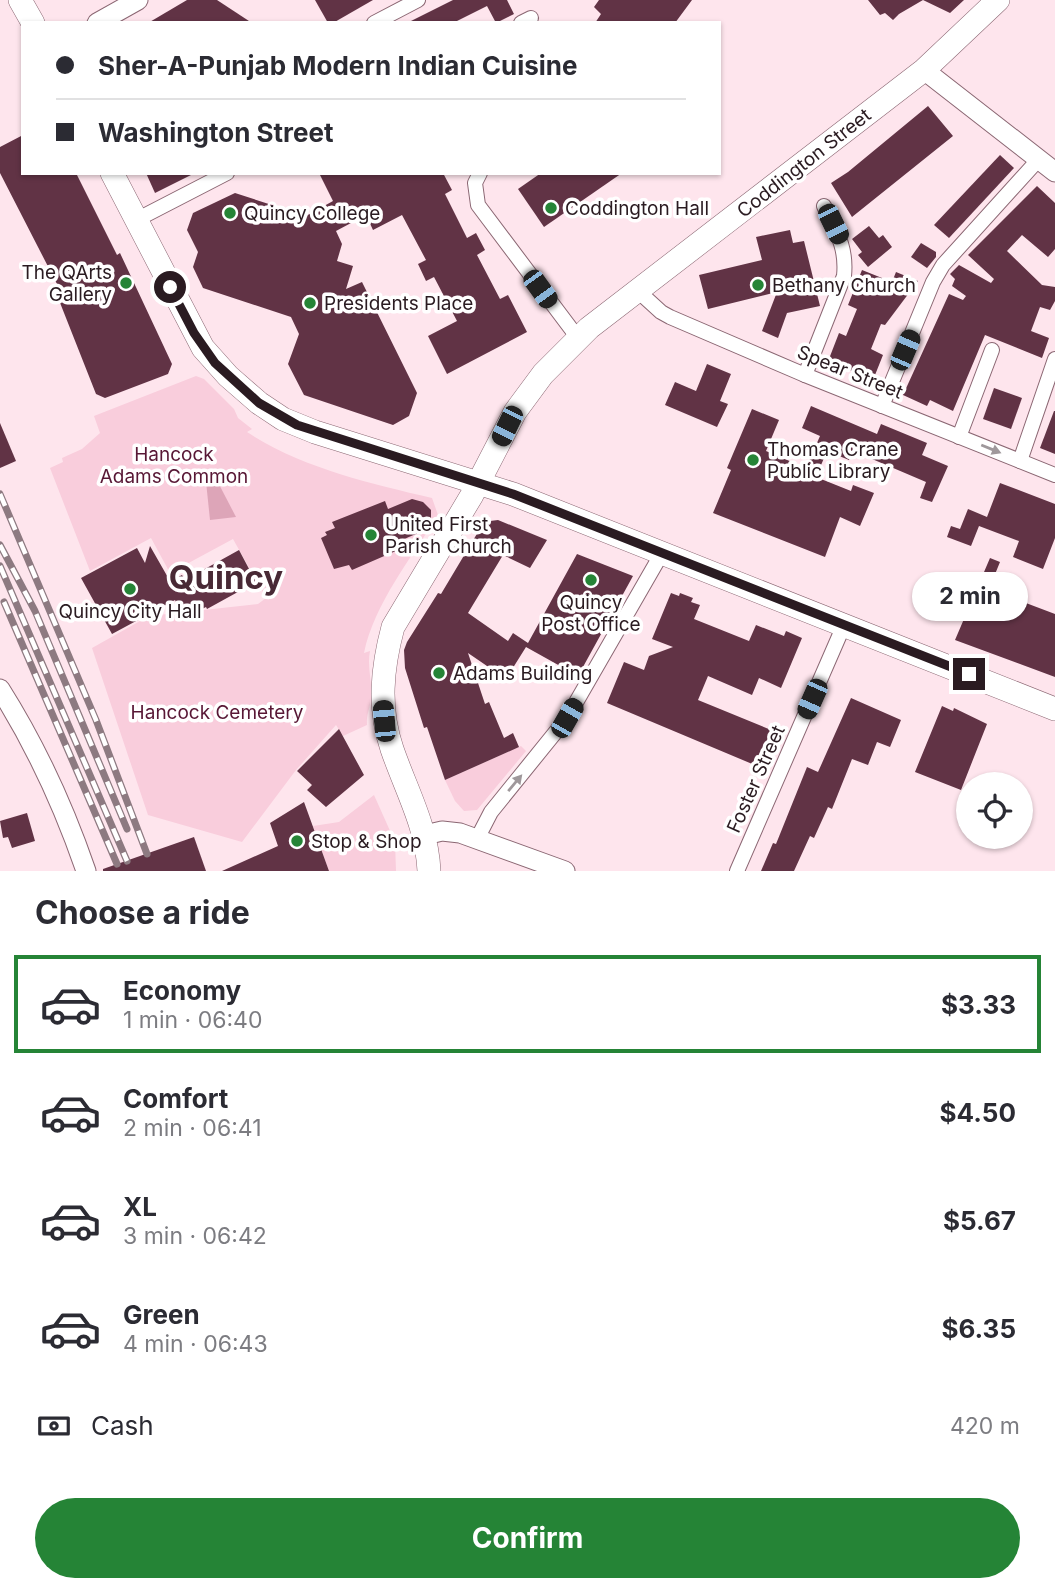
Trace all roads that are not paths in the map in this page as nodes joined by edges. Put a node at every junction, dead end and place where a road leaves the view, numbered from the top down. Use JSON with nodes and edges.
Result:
{"nodes":[{"id":1,"x":20,"y":0,"type":"edge"},
{"id":2,"x":138,"y":0,"type":"edge"},
{"id":3,"x":418,"y":0,"type":"edge"},
{"id":4,"x":998,"y":0,"type":"edge"},
{"id":5,"x":32,"y":21,"type":"edge"},
{"id":6,"x":101,"y":21,"type":"edge"},
{"id":7,"x":378,"y":21,"type":"edge"},
{"id":8,"x":924,"y":70,"type":"junction"},
{"id":9,"x":1039,"y":159,"type":"junction"},
{"id":10,"x":1055,"y":172,"type":"edge"},
{"id":11,"x":113,"y":175,"type":"edge"},
{"id":12,"x":223,"y":175,"type":"edge"},
{"id":13,"x":479,"y":175,"type":"edge"},
{"id":14,"x":824,"y":206,"type":"dead end"},
{"id":15,"x":136,"y":220,"type":"junction"},
{"id":16,"x":638,"y":291,"type":"junction"},
{"id":17,"x":578,"y":338,"type":"junction"},
{"id":18,"x":992,"y":350,"type":"dead end"},
{"id":19,"x":1055,"y":359,"type":"edge"},
{"id":20,"x":805,"y":375,"type":"junction"},
{"id":21,"x":882,"y":406,"type":"junction"},
{"id":22,"x":959,"y":437,"type":"junction"},
{"id":23,"x":1020,"y":461,"type":"junction"},
{"id":24,"x":1055,"y":475,"type":"edge"},
{"id":25,"x":479,"y":483,"type":"junction"},
{"id":26,"x":662,"y":553,"type":"junction"},
{"id":27,"x":844,"y":625,"type":"junction"},
{"id":28,"x":0,"y":689,"type":"edge"},
{"id":29,"x":1055,"y":709,"type":"edge"},
{"id":30,"x":425,"y":835,"type":"junction"},
{"id":31,"x":477,"y":839,"type":"junction"},
{"id":32,"x":86,"y":871,"type":"edge"},
{"id":33,"x":429,"y":871,"type":"edge"},
{"id":34,"x":565,"y":871,"type":"edge"},
{"id":35,"x":737,"y":871,"type":"edge"}],
"edges":[{"from":1,"to":5,"type":"main road"},
{"from":2,"to":6,"type":"street"},
{"from":3,"to":7,"type":"street"},
{"from":4,"to":8,"type":"main road","name":"Coddington Street"},
{"from":8,"to":9,"type":"street"},
{"from":8,"to":16,"type":"main road","name":"Coddington Street"},
{"from":9,"to":10,"type":"street"},
{"from":9,"to":21,"type":"street"},
{"from":11,"to":15,"type":"main road"},
{"from":12,"to":15,"type":"street"},
{"from":13,"to":17,"type":"street"},
{"from":14,"to":20,"type":"street"},
{"from":15,"to":25,"type":"main road"},
{"from":16,"to":17,"type":"main road","name":"Coddington Street"},
{"from":16,"to":20,"type":"street","name":"Spear Street"},
{"from":17,"to":25,"type":"main road","name":"Coddington Street"},
{"from":18,"to":22,"type":"street"},
{"from":19,"to":23,"type":"street"},
{"from":20,"to":21,"type":"street","name":"Spear Street"},
{"from":21,"to":22,"type":"street","name":"Spear Street"},
{"from":22,"to":23,"type":"street","name":"Spear Street","one_way":true},
{"from":23,"to":24,"type":"street","name":"Spear Street"},
{"from":25,"to":26,"type":"main road"},
{"from":25,"to":30,"type":"main road","name":"Coddington Street"},
{"from":26,"to":27,"type":"main road"},
{"from":31,"to":26,"type":"street","one_way":true},
{"from":27,"to":29,"type":"main road"},
{"from":27,"to":35,"type":"street","name":"Foster Street"},
{"from":28,"to":32,"type":"street"},
{"from":30,"to":31,"type":"street"},
{"from":30,"to":33,"type":"main road","name":"Coddington Street"},
{"from":31,"to":34,"type":"street"}]}
